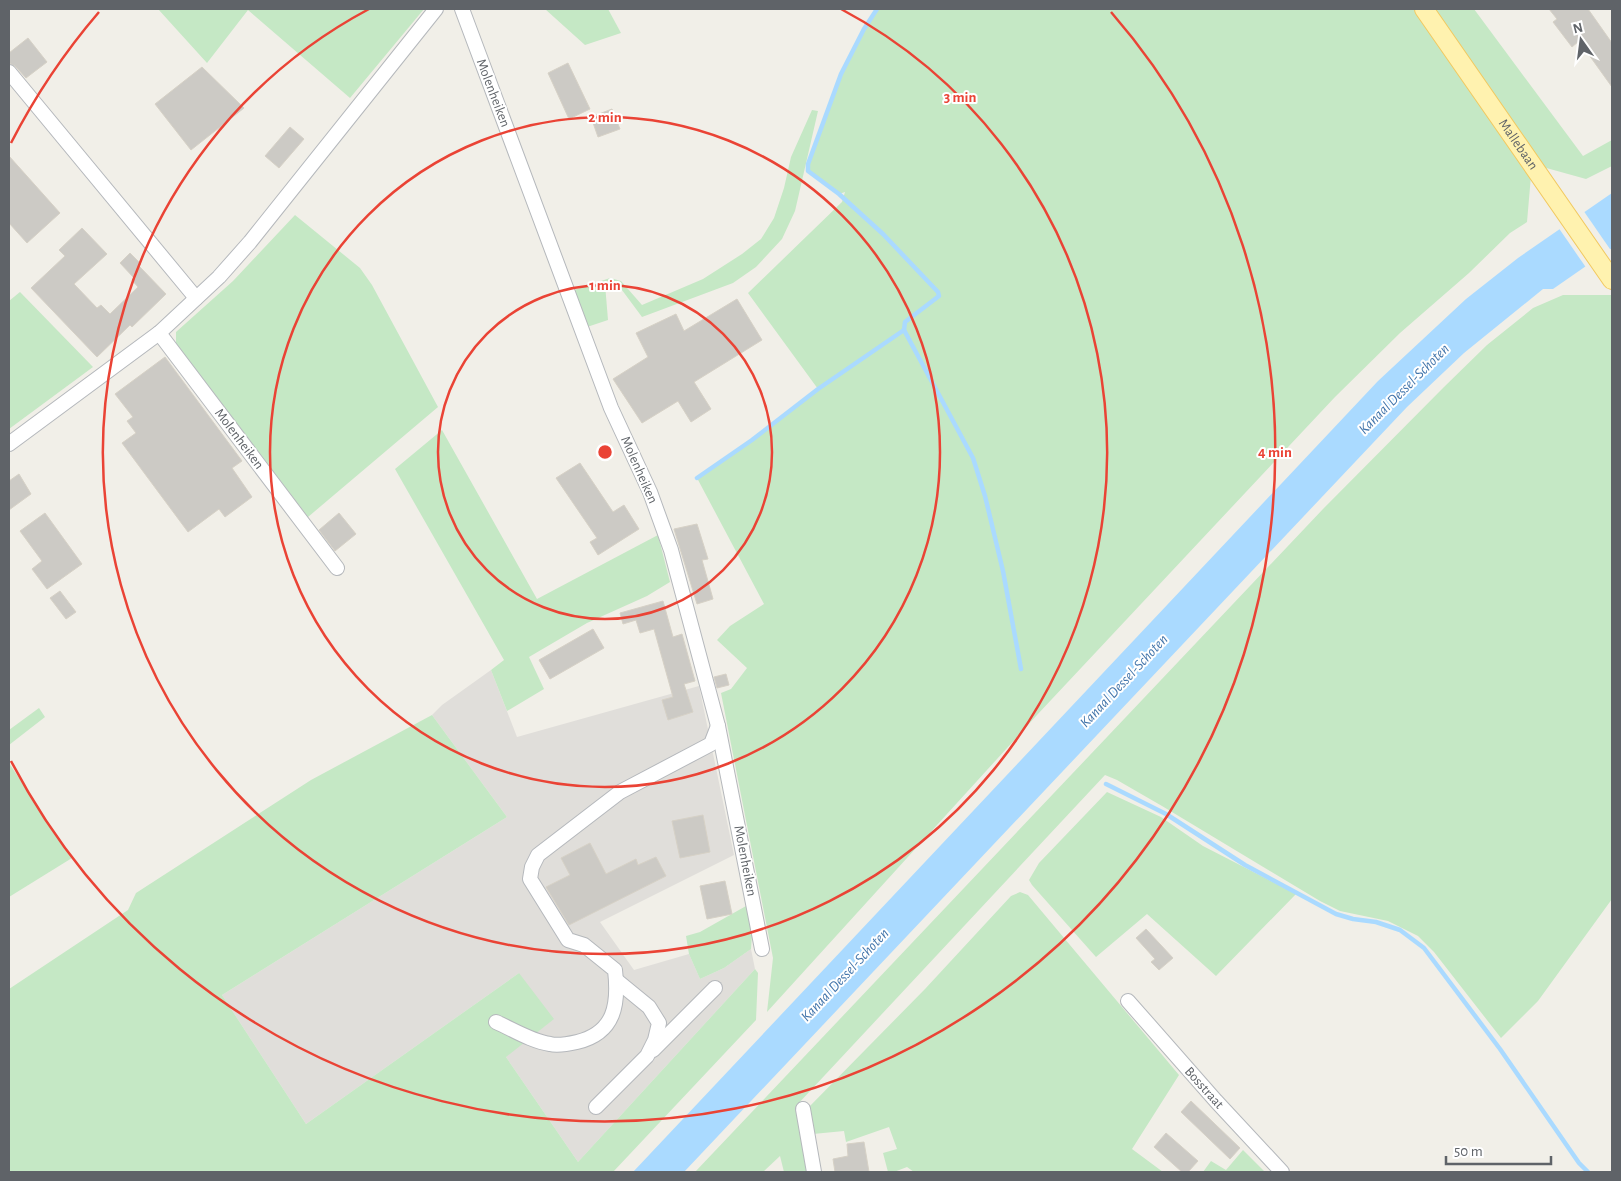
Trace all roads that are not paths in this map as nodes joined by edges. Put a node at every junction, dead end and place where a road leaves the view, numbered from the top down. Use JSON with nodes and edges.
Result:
{"nodes":[{"id":1,"x":436,"y":9,"type":"edge"},
{"id":2,"x":462,"y":9,"type":"edge"},
{"id":3,"x":1424,"y":9,"type":"edge"},
{"id":4,"x":9,"y":72,"type":"edge"},
{"id":5,"x":1612,"y":280,"type":"edge"},
{"id":6,"x":196,"y":298,"type":"junction"},
{"id":7,"x":159,"y":333,"type":"junction"},
{"id":8,"x":9,"y":444,"type":"edge"},
{"id":9,"x":337,"y":568,"type":"dead end"},
{"id":10,"x":718,"y":726,"type":"junction"},
{"id":11,"x":762,"y":949,"type":"dead end"},
{"id":12,"x":616,"y":980,"type":"junction"},
{"id":13,"x":715,"y":988,"type":"dead end"},
{"id":14,"x":1128,"y":1001,"type":"dead end"},
{"id":15,"x":496,"y":1022,"type":"dead end"},
{"id":16,"x":647,"y":1056,"type":"junction"},
{"id":17,"x":596,"y":1107,"type":"dead end"},
{"id":18,"x":803,"y":1109,"type":"dead end"},
{"id":19,"x":814,"y":1172,"type":"edge"},
{"id":20,"x":1282,"y":1172,"type":"edge"}],
"edges":[{"from":1,"to":6,"type":"street"},
{"from":2,"to":10,"type":"street","name":"Molenheiken"},
{"from":3,"to":5,"type":"main road","name":"Mallebaan"},
{"from":4,"to":6,"type":"street"},
{"from":6,"to":7,"type":"street"},
{"from":7,"to":8,"type":"street"},
{"from":7,"to":9,"type":"street","name":"Molenheiken"},
{"from":10,"to":11,"type":"street","name":"Molenheiken"},
{"from":10,"to":12,"type":"street"},
{"from":12,"to":15,"type":"street"},
{"from":12,"to":16,"type":"street"},
{"from":13,"to":16,"type":"street"},
{"from":14,"to":20,"type":"street","name":"Bosstraat"},
{"from":16,"to":17,"type":"street"},
{"from":18,"to":19,"type":"street"}]}
